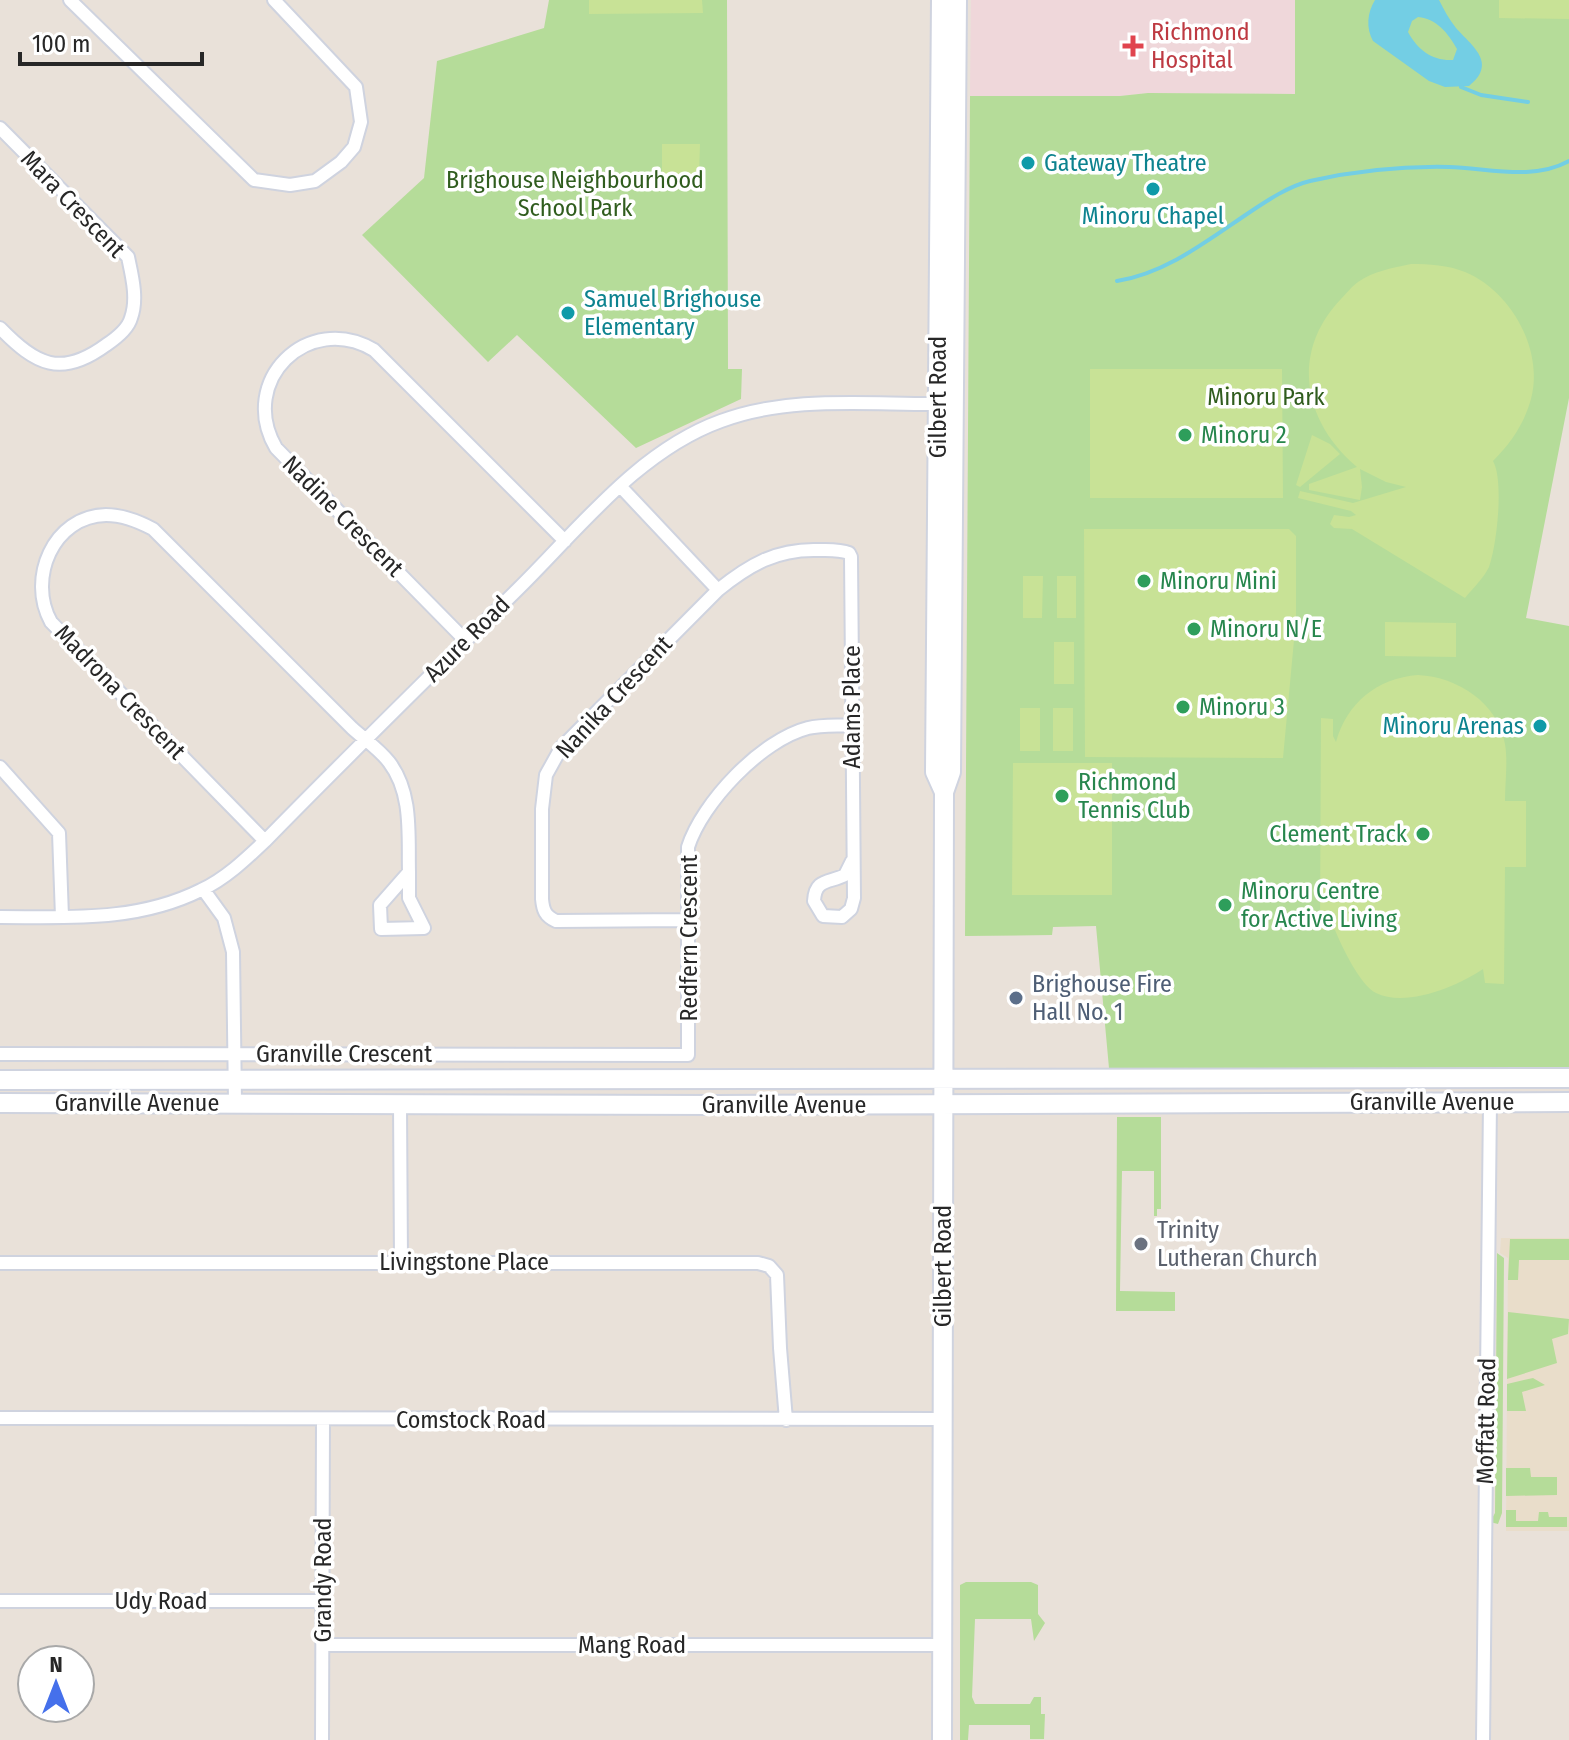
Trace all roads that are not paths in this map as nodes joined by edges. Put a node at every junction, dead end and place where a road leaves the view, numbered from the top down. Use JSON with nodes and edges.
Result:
{"nodes":[{"id":1,"x":70,"y":0,"type":"edge"},
{"id":2,"x":274,"y":0,"type":"edge"},
{"id":3,"x":941,"y":0,"type":"edge"},
{"id":4,"x":957,"y":0,"type":"edge"},
{"id":5,"x":0,"y":128,"type":"edge"},
{"id":6,"x":0,"y":328,"type":"edge"},
{"id":7,"x":946,"y":404,"type":"junction"},
{"id":8,"x":621,"y":487,"type":"junction"},
{"id":9,"x":565,"y":541,"type":"junction"},
{"id":10,"x":849,"y":553,"type":"joint"},
{"id":11,"x":718,"y":590,"type":"junction"},
{"id":12,"x":465,"y":640,"type":"junction"},
{"id":13,"x":852,"y":725,"type":"junction"},
{"id":14,"x":365,"y":740,"type":"junction"},
{"id":15,"x":0,"y":767,"type":"edge"},
{"id":16,"x":265,"y":841,"type":"junction"},
{"id":17,"x":852,"y":861,"type":"junction"},
{"id":18,"x":409,"y":872,"type":"junction"},
{"id":19,"x":203,"y":889,"type":"junction"},
{"id":20,"x":0,"y":917,"type":"edge"},
{"id":21,"x":62,"y":917,"type":"junction"},
{"id":22,"x":688,"y":920,"type":"junction"},
{"id":23,"x":0,"y":1054,"type":"edge"},
{"id":24,"x":234,"y":1054,"type":"junction"},
{"id":25,"x":688,"y":1055,"type":"joint"},
{"id":26,"x":1569,"y":1078,"type":"edge"},
{"id":27,"x":0,"y":1080,"type":"edge"},
{"id":28,"x":234,"y":1080,"type":"junction"},
{"id":29,"x":944,"y":1080,"type":"junction"},
{"id":30,"x":235,"y":1102,"type":"junction"},
{"id":31,"x":1490,"y":1102,"type":"junction"},
{"id":32,"x":1569,"y":1102,"type":"edge"},
{"id":33,"x":0,"y":1103,"type":"edge"},
{"id":34,"x":400,"y":1104,"type":"junction"},
{"id":35,"x":944,"y":1104,"type":"junction"},
{"id":36,"x":401,"y":1261,"type":"junction"},
{"id":37,"x":0,"y":1263,"type":"edge"},
{"id":38,"x":0,"y":1418,"type":"edge"},
{"id":39,"x":323,"y":1419,"type":"junction"},
{"id":40,"x":942,"y":1419,"type":"junction"},
{"id":41,"x":786,"y":1420,"type":"junction"},
{"id":42,"x":0,"y":1601,"type":"edge"},
{"id":43,"x":323,"y":1601,"type":"junction"},
{"id":44,"x":323,"y":1645,"type":"junction"},
{"id":45,"x":942,"y":1645,"type":"junction"},
{"id":46,"x":322,"y":1740,"type":"edge"},
{"id":47,"x":942,"y":1740,"type":"edge"},
{"id":48,"x":1483,"y":1740,"type":"edge"}],
"edges":[{"from":1,"to":2,"type":"street"},
{"from":3,"to":7,"type":"main road","name":"Gilbert Road"},
{"from":4,"to":7,"type":"main road","name":"Gilbert Road"},
{"from":5,"to":6,"type":"street","name":"Mara Crescent"},
{"from":7,"to":8,"type":"street","name":"Azure Road"},
{"from":7,"to":29,"type":"main road","name":"Gilbert Road"},
{"from":8,"to":9,"type":"street","name":"Azure Road"},
{"from":8,"to":11,"type":"street"},
{"from":9,"to":12,"type":"street","name":"Azure Road"},
{"from":9,"to":12,"type":"street","name":"Nadine Crescent"},
{"from":10,"to":11,"type":"street","name":"Nanika Crescent"},
{"from":10,"to":13,"type":"street","name":"Adams Place"},
{"from":11,"to":22,"type":"street","name":"Nanika Crescent"},
{"from":12,"to":14,"type":"street","name":"Azure Road"},
{"from":13,"to":17,"type":"street","name":"Adams Place"},
{"from":13,"to":22,"type":"street","name":"Redfern Crescent"},
{"from":14,"to":16,"type":"street","name":"Azure Road"},
{"from":14,"to":16,"type":"street","name":"Madrona Crescent"},
{"from":14,"to":18,"type":"street","name":"Madrona Crescent"},
{"from":15,"to":21,"type":"street"},
{"from":16,"to":19,"type":"street","name":"Azure Road"},
{"from":17,"to":17,"type":"street","name":"Adams Place"},
{"from":18,"to":18,"type":"street","name":"Madrona Crescent"},
{"from":19,"to":21,"type":"street","name":"Azure Road"},
{"from":19,"to":24,"type":"street"},
{"from":20,"to":21,"type":"street","name":"Azure Road"},
{"from":22,"to":25,"type":"street","name":"Redfern Crescent"},
{"from":23,"to":24,"type":"street","name":"Granville Crescent"},
{"from":24,"to":25,"type":"street","name":"Granville Crescent"},
{"from":24,"to":28,"type":"street"},
{"from":26,"to":29,"type":"main road","name":"Granville Avenue"},
{"from":27,"to":28,"type":"main road","name":"Granville Avenue"},
{"from":28,"to":29,"type":"main road","name":"Granville Avenue"},
{"from":28,"to":30,"type":"street"},
{"from":29,"to":35,"type":"main road","name":"Gilbert Road"},
{"from":30,"to":33,"type":"main road","name":"Granville Avenue"},
{"from":30,"to":34,"type":"main road","name":"Granville Avenue"},
{"from":31,"to":32,"type":"main road","name":"Granville Avenue"},
{"from":31,"to":35,"type":"main road","name":"Granville Avenue"},
{"from":31,"to":48,"type":"street","name":"Moffatt Road"},
{"from":34,"to":35,"type":"main road","name":"Granville Avenue"},
{"from":34,"to":36,"type":"street"},
{"from":35,"to":40,"type":"main road","name":"Gilbert Road"},
{"from":36,"to":37,"type":"street","name":"Livingstone Place"},
{"from":36,"to":41,"type":"street","name":"Livingstone Place"},
{"from":38,"to":39,"type":"street","name":"Comstock Road"},
{"from":39,"to":41,"type":"street","name":"Comstock Road"},
{"from":39,"to":43,"type":"street","name":"Grandy Road"},
{"from":40,"to":41,"type":"street","name":"Comstock Road"},
{"from":40,"to":45,"type":"main road","name":"Gilbert Road"},
{"from":42,"to":43,"type":"street","name":"Udy Road"},
{"from":43,"to":44,"type":"street","name":"Grandy Road"},
{"from":44,"to":45,"type":"street","name":"Mang Road"},
{"from":44,"to":46,"type":"street","name":"Grandy Road"},
{"from":45,"to":47,"type":"main road","name":"Gilbert Road"}]}
